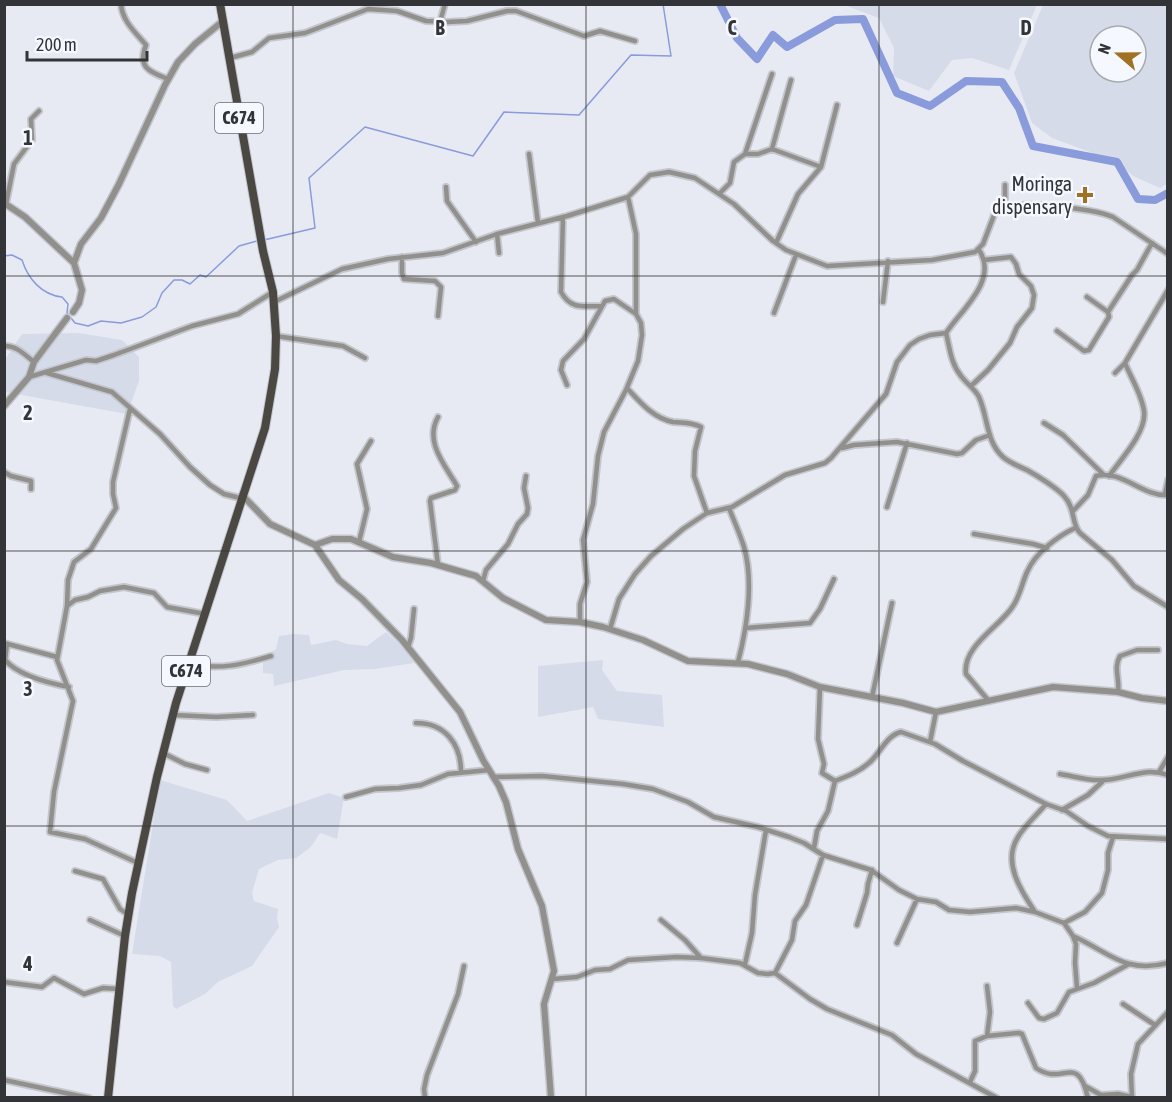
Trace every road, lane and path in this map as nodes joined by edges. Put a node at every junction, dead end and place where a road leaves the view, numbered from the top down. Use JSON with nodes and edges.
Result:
{"nodes":[{"id":1,"x":121,"y":4,"type":"edge"},
{"id":2,"x":220,"y":4,"type":"edge"},
{"id":3,"x":446,"y":4,"type":"edge"},
{"id":4,"x":509,"y":4,"type":"edge"},
{"id":5,"x":369,"y":7,"type":"edge"},
{"id":6,"x":507,"y":11,"type":"junction"},
{"id":7,"x":223,"y":21,"type":"junction"},
{"id":8,"x":440,"y":22,"type":"junction"},
{"id":9,"x":635,"y":41,"type":"dead end"},
{"id":10,"x":230,"y":58,"type":"junction"},
{"id":11,"x":772,"y":74,"type":"dead end"},
{"id":12,"x":168,"y":79,"type":"junction"},
{"id":13,"x":790,"y":80,"type":"dead end"},
{"id":14,"x":837,"y":105,"type":"dead end"},
{"id":15,"x":39,"y":111,"type":"dead end"},
{"id":16,"x":772,"y":149,"type":"junction"},
{"id":17,"x":529,"y":154,"type":"dead end"},
{"id":18,"x":745,"y":154,"type":"junction"},
{"id":19,"x":821,"y":167,"type":"junction"},
{"id":20,"x":1005,"y":185,"type":"dead end"},
{"id":21,"x":446,"y":187,"type":"dead end"},
{"id":22,"x":720,"y":193,"type":"junction"},
{"id":23,"x":628,"y":197,"type":"junction"},
{"id":24,"x":5,"y":204,"type":"edge"},
{"id":25,"x":1005,"y":206,"type":"junction"},
{"id":26,"x":563,"y":217,"type":"junction"},
{"id":27,"x":538,"y":223,"type":"junction"},
{"id":28,"x":497,"y":234,"type":"junction"},
{"id":29,"x":476,"y":242,"type":"junction"},
{"id":30,"x":776,"y":243,"type":"junction"},
{"id":31,"x":1152,"y":243,"type":"junction"},
{"id":32,"x":979,"y":250,"type":"junction"},
{"id":33,"x":499,"y":253,"type":"dead end"},
{"id":34,"x":1167,"y":254,"type":"edge"},
{"id":35,"x":796,"y":255,"type":"junction"},
{"id":36,"x":402,"y":257,"type":"junction"},
{"id":37,"x":984,"y":260,"type":"junction"},
{"id":38,"x":888,"y":261,"type":"junction"},
{"id":39,"x":74,"y":263,"type":"junction"},
{"id":40,"x":1167,"y":290,"type":"edge"},
{"id":41,"x":272,"y":297,"type":"junction"},
{"id":42,"x":1087,"y":297,"type":"dead end"},
{"id":43,"x":883,"y":302,"type":"dead end"},
{"id":44,"x":601,"y":306,"type":"junction"},
{"id":45,"x":73,"y":312,"type":"joint"},
{"id":46,"x":1108,"y":312,"type":"junction"},
{"id":47,"x":774,"y":313,"type":"dead end"},
{"id":48,"x":636,"y":314,"type":"junction"},
{"id":49,"x":438,"y":316,"type":"dead end"},
{"id":50,"x":67,"y":318,"type":"joint"},
{"id":51,"x":1057,"y":331,"type":"dead end"},
{"id":52,"x":946,"y":333,"type":"junction"},
{"id":53,"x":276,"y":336,"type":"junction"},
{"id":54,"x":4,"y":346,"type":"edge"},
{"id":55,"x":365,"y":358,"type":"dead end"},
{"id":56,"x":34,"y":362,"type":"junction"},
{"id":57,"x":1125,"y":363,"type":"junction"},
{"id":58,"x":45,"y":372,"type":"junction"},
{"id":59,"x":1115,"y":373,"type":"dead end"},
{"id":60,"x":29,"y":377,"type":"junction"},
{"id":61,"x":567,"y":385,"type":"dead end"},
{"id":62,"x":971,"y":386,"type":"junction"},
{"id":63,"x":627,"y":388,"type":"junction"},
{"id":64,"x":4,"y":406,"type":"edge"},
{"id":65,"x":130,"y":409,"type":"junction"},
{"id":66,"x":438,"y":417,"type":"dead end"},
{"id":67,"x":1044,"y":423,"type":"dead end"},
{"id":68,"x":990,"y":435,"type":"junction"},
{"id":69,"x":371,"y":441,"type":"dead end"},
{"id":70,"x":907,"y":443,"type":"junction"},
{"id":71,"x":842,"y":448,"type":"junction"},
{"id":72,"x":4,"y":472,"type":"edge"},
{"id":73,"x":1103,"y":474,"type":"junction"},
{"id":74,"x":526,"y":476,"type":"dead end"},
{"id":75,"x":1109,"y":476,"type":"junction"},
{"id":76,"x":1167,"y":480,"type":"edge"},
{"id":77,"x":31,"y":489,"type":"dead end"},
{"id":78,"x":1166,"y":495,"type":"edge"},
{"id":79,"x":241,"y":496,"type":"junction"},
{"id":80,"x":887,"y":507,"type":"dead end"},
{"id":81,"x":729,"y":508,"type":"junction"},
{"id":82,"x":1073,"y":511,"type":"junction"},
{"id":83,"x":707,"y":513,"type":"junction"},
{"id":84,"x":1075,"y":528,"type":"junction"},
{"id":85,"x":974,"y":534,"type":"dead end"},
{"id":86,"x":359,"y":542,"type":"junction"},
{"id":87,"x":315,"y":545,"type":"junction"},
{"id":88,"x":1047,"y":548,"type":"junction"},
{"id":89,"x":438,"y":565,"type":"junction"},
{"id":90,"x":834,"y":579,"type":"dead end"},
{"id":91,"x":483,"y":581,"type":"junction"},
{"id":92,"x":892,"y":603,"type":"dead end"},
{"id":93,"x":67,"y":606,"type":"junction"},
{"id":94,"x":1167,"y":607,"type":"edge"},
{"id":95,"x":414,"y":609,"type":"dead end"},
{"id":96,"x":205,"y":614,"type":"junction"},
{"id":97,"x":580,"y":622,"type":"junction"},
{"id":98,"x":746,"y":628,"type":"junction"},
{"id":99,"x":610,"y":629,"type":"junction"},
{"id":100,"x":6,"y":644,"type":"edge"},
{"id":101,"x":408,"y":647,"type":"junction"},
{"id":102,"x":1158,"y":650,"type":"dead end"},
{"id":103,"x":271,"y":656,"type":"dead end"},
{"id":104,"x":57,"y":657,"type":"junction"},
{"id":105,"x":738,"y":662,"type":"junction"},
{"id":106,"x":188,"y":664,"type":"junction"},
{"id":107,"x":69,"y":687,"type":"junction"},
{"id":108,"x":820,"y":687,"type":"junction"},
{"id":109,"x":1118,"y":692,"type":"junction"},
{"id":110,"x":872,"y":697,"type":"junction"},
{"id":111,"x":988,"y":700,"type":"junction"},
{"id":112,"x":1167,"y":701,"type":"edge"},
{"id":113,"x":936,"y":712,"type":"junction"},
{"id":114,"x":173,"y":715,"type":"junction"},
{"id":115,"x":253,"y":715,"type":"dead end"},
{"id":116,"x":416,"y":723,"type":"dead end"},
{"id":117,"x":930,"y":742,"type":"junction"},
{"id":118,"x":163,"y":753,"type":"junction"},
{"id":119,"x":1167,"y":757,"type":"edge"},
{"id":120,"x":207,"y":770,"type":"dead end"},
{"id":121,"x":489,"y":770,"type":"junction"},
{"id":122,"x":461,"y":772,"type":"junction"},
{"id":123,"x":1159,"y":772,"type":"junction"},
{"id":124,"x":1060,"y":774,"type":"dead end"},
{"id":125,"x":1167,"y":775,"type":"edge"},
{"id":126,"x":493,"y":777,"type":"junction"},
{"id":127,"x":835,"y":781,"type":"junction"},
{"id":128,"x":1103,"y":781,"type":"junction"},
{"id":129,"x":346,"y":797,"type":"dead end"},
{"id":130,"x":1046,"y":804,"type":"junction"},
{"id":131,"x":1062,"y":810,"type":"junction"},
{"id":132,"x":766,"y":830,"type":"junction"},
{"id":133,"x":1113,"y":837,"type":"junction"},
{"id":134,"x":1167,"y":839,"type":"edge"},
{"id":135,"x":814,"y":849,"type":"junction"},
{"id":136,"x":823,"y":855,"type":"junction"},
{"id":137,"x":138,"y":863,"type":"junction"},
{"id":138,"x":872,"y":870,"type":"junction"},
{"id":139,"x":75,"y":871,"type":"dead end"},
{"id":140,"x":917,"y":899,"type":"junction"},
{"id":141,"x":1035,"y":912,"type":"junction"},
{"id":142,"x":129,"y":915,"type":"junction"},
{"id":143,"x":90,"y":920,"type":"dead end"},
{"id":144,"x":661,"y":920,"type":"dead end"},
{"id":145,"x":1064,"y":923,"type":"junction"},
{"id":146,"x":857,"y":926,"type":"dead end"},
{"id":147,"x":125,"y":936,"type":"junction"},
{"id":148,"x":1073,"y":936,"type":"junction"},
{"id":149,"x":897,"y":943,"type":"dead end"},
{"id":150,"x":701,"y":958,"type":"junction"},
{"id":151,"x":1167,"y":963,"type":"edge"},
{"id":152,"x":745,"y":964,"type":"junction"},
{"id":153,"x":1129,"y":964,"type":"junction"},
{"id":154,"x":464,"y":966,"type":"dead end"},
{"id":155,"x":775,"y":973,"type":"junction"},
{"id":156,"x":553,"y":979,"type":"junction"},
{"id":157,"x":4,"y":982,"type":"edge"},
{"id":158,"x":987,"y":986,"type":"dead end"},
{"id":159,"x":1077,"y":988,"type":"junction"},
{"id":160,"x":119,"y":989,"type":"junction"},
{"id":161,"x":1028,"y":1003,"type":"dead end"},
{"id":162,"x":1123,"y":1004,"type":"dead end"},
{"id":163,"x":1167,"y":1012,"type":"edge"},
{"id":164,"x":1155,"y":1025,"type":"junction"},
{"id":165,"x":987,"y":1036,"type":"junction"},
{"id":166,"x":4,"y":1080,"type":"edge"},
{"id":167,"x":970,"y":1082,"type":"junction"},
{"id":168,"x":1085,"y":1086,"type":"junction"},
{"id":169,"x":1132,"y":1097,"type":"edge"},
{"id":170,"x":89,"y":1098,"type":"edge"},
{"id":171,"x":108,"y":1098,"type":"edge"},
{"id":172,"x":425,"y":1098,"type":"edge"},
{"id":173,"x":551,"y":1098,"type":"edge"},
{"id":174,"x":997,"y":1098,"type":"edge"},
{"id":175,"x":1088,"y":1098,"type":"edge"}],
"edges":[{"from":1,"to":12,"type":"street"},
{"from":2,"to":7,"type":"main road","number":"C674"},
{"from":3,"to":8,"type":"street"},
{"from":4,"to":6,"type":"street"},
{"from":5,"to":8,"type":"street"},
{"from":5,"to":10,"type":"street"},
{"from":6,"to":8,"type":"street"},
{"from":6,"to":9,"type":"street"},
{"from":7,"to":10,"type":"main road","number":"C674"},
{"from":7,"to":12,"type":"street"},
{"from":10,"to":41,"type":"main road","number":"C674"},
{"from":11,"to":18,"type":"street"},
{"from":12,"to":39,"type":"street"},
{"from":13,"to":16,"type":"street"},
{"from":14,"to":19,"type":"street"},
{"from":15,"to":24,"type":"street"},
{"from":16,"to":18,"type":"street"},
{"from":16,"to":19,"type":"street"},
{"from":17,"to":27,"type":"street"},
{"from":18,"to":22,"type":"street"},
{"from":19,"to":30,"type":"street"},
{"from":20,"to":25,"type":"street"},
{"from":21,"to":29,"type":"street"},
{"from":22,"to":23,"type":"street"},
{"from":22,"to":30,"type":"street"},
{"from":23,"to":26,"type":"street"},
{"from":23,"to":48,"type":"street"},
{"from":24,"to":39,"type":"street"},
{"from":25,"to":31,"type":"street"},
{"from":25,"to":32,"type":"street"},
{"from":26,"to":27,"type":"street"},
{"from":26,"to":44,"type":"street"},
{"from":27,"to":28,"type":"street"},
{"from":28,"to":29,"type":"street"},
{"from":28,"to":33,"type":"street"},
{"from":29,"to":36,"type":"street"},
{"from":30,"to":35,"type":"street"},
{"from":31,"to":34,"type":"street"},
{"from":31,"to":46,"type":"street"},
{"from":32,"to":37,"type":"street"},
{"from":32,"to":38,"type":"street"},
{"from":35,"to":38,"type":"street"},
{"from":35,"to":47,"type":"street"},
{"from":36,"to":41,"type":"street"},
{"from":36,"to":49,"type":"street"},
{"from":37,"to":52,"type":"street"},
{"from":37,"to":62,"type":"street"},
{"from":38,"to":43,"type":"street"},
{"from":39,"to":45,"type":"street"},
{"from":40,"to":57,"type":"street"},
{"from":41,"to":53,"type":"main road","number":"C674"},
{"from":41,"to":58,"type":"street"},
{"from":42,"to":46,"type":"street"},
{"from":44,"to":48,"type":"street"},
{"from":44,"to":61,"type":"street"},
{"from":45,"to":50,"type":"street"},
{"from":46,"to":51,"type":"street"},
{"from":48,"to":63,"type":"street"},
{"from":50,"to":56,"type":"street"},
{"from":52,"to":62,"type":"street"},
{"from":52,"to":71,"type":"street"},
{"from":53,"to":55,"type":"street"},
{"from":53,"to":79,"type":"main road","number":"C674"},
{"from":54,"to":56,"type":"street"},
{"from":56,"to":60,"type":"street"},
{"from":57,"to":59,"type":"street"},
{"from":57,"to":75,"type":"street"},
{"from":58,"to":60,"type":"street"},
{"from":58,"to":65,"type":"street"},
{"from":60,"to":64,"type":"street"},
{"from":62,"to":68,"type":"street"},
{"from":63,"to":83,"type":"street"},
{"from":63,"to":97,"type":"street"},
{"from":65,"to":79,"type":"street"},
{"from":65,"to":93,"type":"street"},
{"from":66,"to":89,"type":"street"},
{"from":67,"to":73,"type":"street"},
{"from":68,"to":70,"type":"street"},
{"from":68,"to":82,"type":"street"},
{"from":69,"to":86,"type":"street"},
{"from":70,"to":71,"type":"street"},
{"from":70,"to":80,"type":"street"},
{"from":71,"to":81,"type":"street"},
{"from":72,"to":77,"type":"street"},
{"from":73,"to":75,"type":"street"},
{"from":73,"to":82,"type":"street"},
{"from":74,"to":91,"type":"street"},
{"from":75,"to":78,"type":"street"},
{"from":76,"to":78,"type":"street"},
{"from":79,"to":87,"type":"street"},
{"from":79,"to":96,"type":"main road","number":"C674"},
{"from":81,"to":83,"type":"street"},
{"from":81,"to":98,"type":"street"},
{"from":82,"to":84,"type":"street"},
{"from":83,"to":99,"type":"street"},
{"from":84,"to":88,"type":"street"},
{"from":84,"to":94,"type":"street"},
{"from":85,"to":88,"type":"street"},
{"from":86,"to":87,"type":"street"},
{"from":86,"to":89,"type":"street"},
{"from":87,"to":101,"type":"street"},
{"from":88,"to":111,"type":"street"},
{"from":89,"to":91,"type":"street"},
{"from":90,"to":98,"type":"street"},
{"from":91,"to":97,"type":"street"},
{"from":92,"to":110,"type":"street"},
{"from":93,"to":96,"type":"street"},
{"from":93,"to":104,"type":"street"},
{"from":95,"to":101,"type":"street"},
{"from":96,"to":106,"type":"main road","number":"C674"},
{"from":97,"to":99,"type":"street"},
{"from":98,"to":105,"type":"street"},
{"from":99,"to":105,"type":"street"},
{"from":100,"to":104,"type":"street"},
{"from":100,"to":107,"type":"street"},
{"from":101,"to":121,"type":"street"},
{"from":102,"to":109,"type":"street"},
{"from":103,"to":106,"type":"street"},
{"from":104,"to":107,"type":"street"},
{"from":105,"to":108,"type":"street"},
{"from":106,"to":114,"type":"main road","number":"C674"},
{"from":107,"to":137,"type":"street"},
{"from":108,"to":110,"type":"street"},
{"from":108,"to":127,"type":"street"},
{"from":109,"to":111,"type":"street"},
{"from":109,"to":112,"type":"street"},
{"from":110,"to":113,"type":"street"},
{"from":111,"to":113,"type":"street"},
{"from":113,"to":117,"type":"street"},
{"from":114,"to":115,"type":"street"},
{"from":114,"to":118,"type":"main road","number":"C674"},
{"from":116,"to":122,"type":"street"},
{"from":117,"to":127,"type":"street"},
{"from":117,"to":130,"type":"street"},
{"from":118,"to":120,"type":"street"},
{"from":118,"to":137,"type":"main road","number":"C674"},
{"from":119,"to":123,"type":"street"},
{"from":121,"to":122,"type":"street"},
{"from":121,"to":126,"type":"street"},
{"from":122,"to":129,"type":"street"},
{"from":123,"to":125,"type":"street"},
{"from":123,"to":128,"type":"street"},
{"from":124,"to":128,"type":"street"},
{"from":126,"to":132,"type":"street"},
{"from":126,"to":156,"type":"street"},
{"from":127,"to":135,"type":"street"},
{"from":128,"to":131,"type":"street"},
{"from":130,"to":131,"type":"street"},
{"from":130,"to":141,"type":"street"},
{"from":131,"to":133,"type":"street"},
{"from":132,"to":135,"type":"street"},
{"from":132,"to":152,"type":"street"},
{"from":133,"to":134,"type":"street"},
{"from":133,"to":145,"type":"street"},
{"from":135,"to":136,"type":"street"},
{"from":136,"to":138,"type":"street"},
{"from":136,"to":155,"type":"street"},
{"from":137,"to":142,"type":"main road","number":"C674"},
{"from":138,"to":140,"type":"street"},
{"from":138,"to":146,"type":"street"},
{"from":139,"to":142,"type":"street"},
{"from":140,"to":141,"type":"street"},
{"from":140,"to":149,"type":"street"},
{"from":141,"to":145,"type":"street"},
{"from":142,"to":147,"type":"main road","number":"C674"},
{"from":143,"to":147,"type":"street"},
{"from":144,"to":150,"type":"street"},
{"from":145,"to":148,"type":"street"},
{"from":147,"to":160,"type":"main road","number":"C674"},
{"from":148,"to":153,"type":"street"},
{"from":148,"to":159,"type":"street"},
{"from":150,"to":152,"type":"street"},
{"from":150,"to":156,"type":"street"},
{"from":151,"to":153,"type":"street"},
{"from":152,"to":155,"type":"street"},
{"from":153,"to":159,"type":"street"},
{"from":154,"to":172,"type":"street"},
{"from":155,"to":167,"type":"street"},
{"from":156,"to":173,"type":"street"},
{"from":157,"to":160,"type":"street"},
{"from":158,"to":165,"type":"street"},
{"from":159,"to":161,"type":"street"},
{"from":160,"to":171,"type":"main road","number":"C674"},
{"from":162,"to":164,"type":"street"},
{"from":163,"to":164,"type":"street"},
{"from":164,"to":169,"type":"street"},
{"from":165,"to":167,"type":"street"},
{"from":165,"to":168,"type":"street"},
{"from":166,"to":170,"type":"street"},
{"from":167,"to":174,"type":"street"},
{"from":168,"to":169,"type":"street"},
{"from":168,"to":175,"type":"street"}]}
